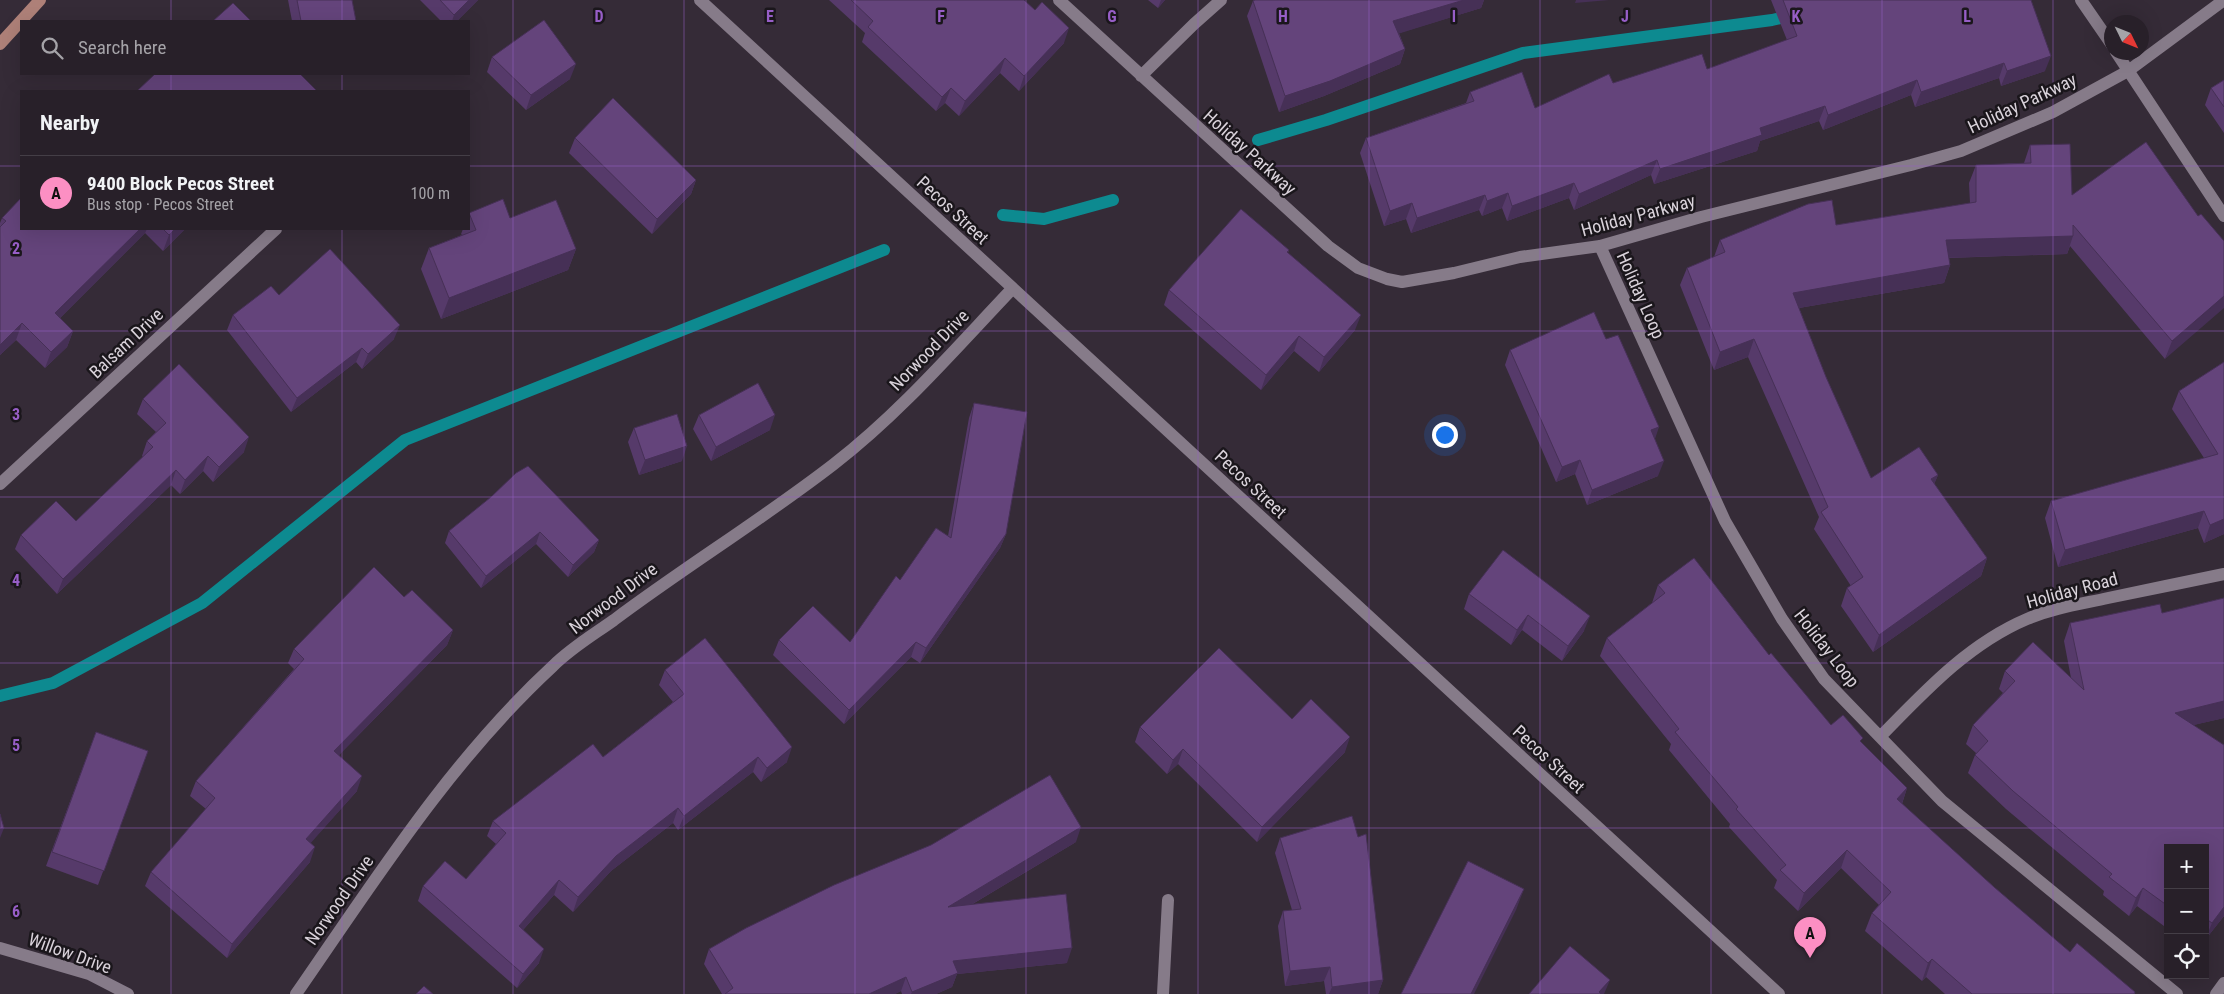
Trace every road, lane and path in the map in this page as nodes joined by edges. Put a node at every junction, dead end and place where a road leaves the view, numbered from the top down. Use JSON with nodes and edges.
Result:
{"nodes":[{"id":1,"x":40,"y":0,"type":"edge"},
{"id":2,"x":700,"y":0,"type":"edge"},
{"id":3,"x":1059,"y":0,"type":"edge"},
{"id":4,"x":1222,"y":0,"type":"edge"},
{"id":5,"x":2081,"y":0,"type":"edge"},
{"id":6,"x":2224,"y":0,"type":"edge"},
{"id":7,"x":22,"y":20,"type":"edge"},
{"id":8,"x":20,"y":22,"type":"edge"},
{"id":9,"x":2104,"y":34,"type":"edge"},
{"id":10,"x":0,"y":44,"type":"edge"},
{"id":11,"x":2121,"y":60,"type":"edge"},
{"id":12,"x":2128,"y":71,"type":"junction"},
{"id":13,"x":1141,"y":76,"type":"junction"},
{"id":14,"x":2224,"y":216,"type":"edge"},
{"id":15,"x":275,"y":230,"type":"edge"},
{"id":16,"x":1600,"y":246,"type":"junction"},
{"id":17,"x":1012,"y":289,"type":"junction"},
{"id":18,"x":0,"y":484,"type":"edge"},
{"id":19,"x":2224,"y":574,"type":"edge"},
{"id":20,"x":1880,"y":738,"type":"junction"},
{"id":21,"x":1168,"y":900,"type":"dead end"},
{"id":22,"x":0,"y":948,"type":"edge"},
{"id":23,"x":2224,"y":983,"type":"edge"},
{"id":24,"x":128,"y":994,"type":"edge"},
{"id":25,"x":296,"y":994,"type":"edge"},
{"id":26,"x":1163,"y":994,"type":"edge"},
{"id":27,"x":1779,"y":994,"type":"edge"},
{"id":28,"x":2178,"y":994,"type":"edge"},
{"id":29,"x":2216,"y":994,"type":"edge"}],
"edges":[{"from":1,"to":7,"type":"main road"},
{"from":2,"to":17,"type":"street","name":"Pecos Street"},
{"from":3,"to":13,"type":"street","name":"Holiday Parkway"},
{"from":4,"to":13,"type":"street"},
{"from":5,"to":9,"type":"street"},
{"from":6,"to":12,"type":"street","name":"Holiday Parkway"},
{"from":8,"to":10,"type":"main road"},
{"from":11,"to":12,"type":"street"},
{"from":12,"to":14,"type":"street"},
{"from":12,"to":16,"type":"street","name":"Holiday Parkway"},
{"from":13,"to":16,"type":"street","name":"Holiday Parkway"},
{"from":15,"to":18,"type":"street","name":"Balsam Drive"},
{"from":16,"to":20,"type":"street","name":"Holiday Loop"},
{"from":17,"to":25,"type":"street","name":"Norwood Drive"},
{"from":17,"to":27,"type":"street","name":"Pecos Street"},
{"from":19,"to":20,"type":"street","name":"Holiday Road"},
{"from":20,"to":28,"type":"street","name":"Holiday Loop"},
{"from":21,"to":26,"type":"street"},
{"from":22,"to":24,"type":"street","name":"Willow Drive"},
{"from":23,"to":29,"type":"street"}]}
